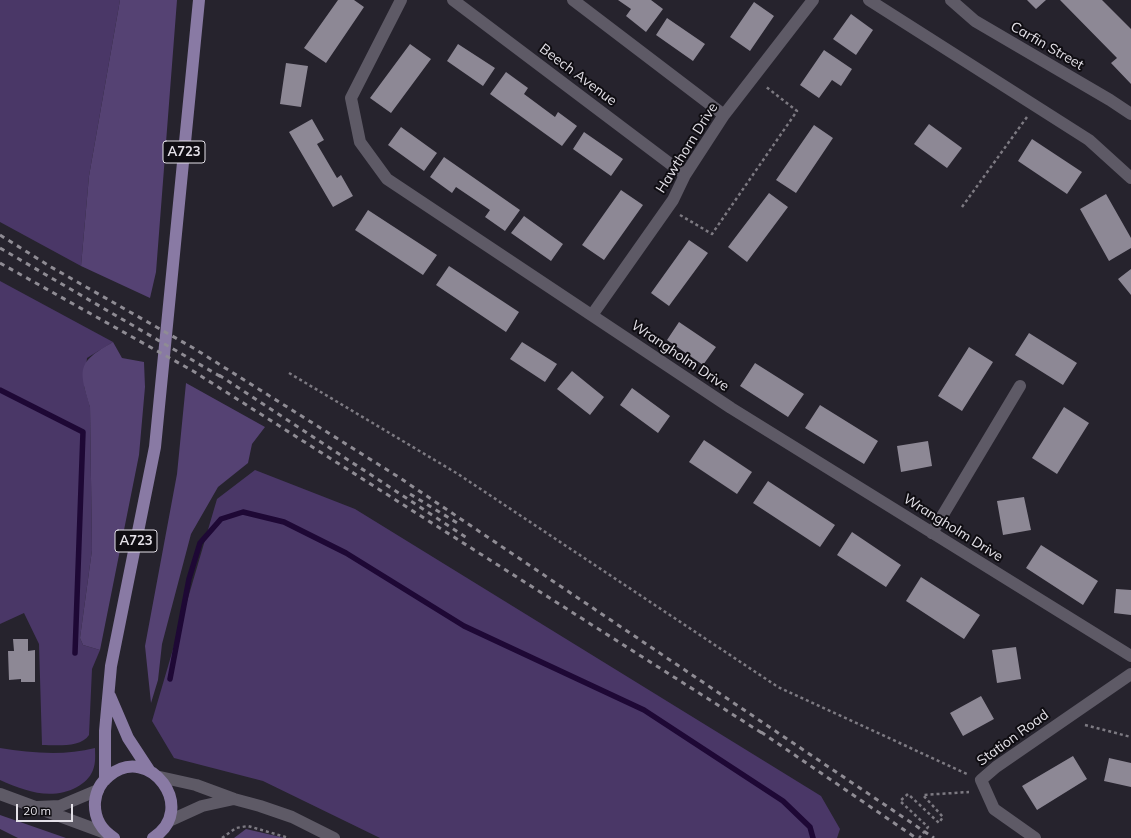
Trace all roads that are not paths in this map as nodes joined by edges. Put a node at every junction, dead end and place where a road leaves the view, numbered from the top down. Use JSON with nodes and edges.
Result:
{"nodes":[{"id":1,"x":200,"y":0,"type":"edge"},
{"id":2,"x":401,"y":0,"type":"edge"},
{"id":3,"x":453,"y":0,"type":"edge"},
{"id":4,"x":573,"y":0,"type":"edge"},
{"id":5,"x":813,"y":0,"type":"edge"},
{"id":6,"x":869,"y":0,"type":"edge"},
{"id":7,"x":951,"y":0,"type":"edge"},
{"id":8,"x":1131,"y":114,"type":"edge"},
{"id":9,"x":724,"y":115,"type":"junction"},
{"id":10,"x":685,"y":175,"type":"junction"},
{"id":11,"x":1131,"y":178,"type":"edge"},
{"id":12,"x":592,"y":315,"type":"junction"},
{"id":13,"x":1020,"y":386,"type":"dead end"},
{"id":14,"x":932,"y":533,"type":"junction"},
{"id":15,"x":1131,"y":656,"type":"edge"},
{"id":16,"x":1131,"y":674,"type":"edge"},
{"id":17,"x":110,"y":694,"type":"junction"},
{"id":18,"x":149,"y":770,"type":"junction"},
{"id":19,"x":160,"y":777,"type":"junction"},
{"id":20,"x":101,"y":785,"type":"junction"},
{"id":21,"x":0,"y":794,"type":"edge"},
{"id":22,"x":234,"y":799,"type":"junction"},
{"id":23,"x":32,"y":807,"type":"junction"},
{"id":24,"x":164,"y":829,"type":"edge"},
{"id":25,"x":111,"y":836,"type":"edge"},
{"id":26,"x":153,"y":838,"type":"edge"},
{"id":27,"x":334,"y":838,"type":"edge"},
{"id":28,"x":1035,"y":838,"type":"edge"}],
"edges":[{"from":1,"to":17,"type":"main road","number":"A723"},
{"from":2,"to":12,"type":"street","name":"Wrangholm Drive"},
{"from":3,"to":10,"type":"street","name":"Beech Avenue"},
{"from":4,"to":9,"type":"street"},
{"from":5,"to":9,"type":"street","name":"Hawthorn Drive"},
{"from":6,"to":11,"type":"street"},
{"from":7,"to":8,"type":"street","name":"Carfin Street"},
{"from":9,"to":10,"type":"street","name":"Hawthorn Drive"},
{"from":10,"to":12,"type":"street","name":"Hawthorn Drive"},
{"from":12,"to":14,"type":"street","name":"Wrangholm Drive"},
{"from":13,"to":14,"type":"street"},
{"from":14,"to":15,"type":"street","name":"Wrangholm Drive"},
{"from":16,"to":28,"type":"street","name":"Station Road"},
{"from":17,"to":18,"type":"main road","number":"A723"},
{"from":17,"to":20,"type":"main road","number":"A723"},
{"from":18,"to":19,"type":"main road"},
{"from":18,"to":20,"type":"main road"},
{"from":19,"to":22,"type":"street"},
{"from":19,"to":24,"type":"main road"},
{"from":20,"to":23,"type":"street"},
{"from":20,"to":25,"type":"main road"},
{"from":21,"to":23,"type":"street"},
{"from":22,"to":24,"type":"street"},
{"from":22,"to":27,"type":"street"},
{"from":23,"to":25,"type":"street"},
{"from":24,"to":26,"type":"main road"}]}
